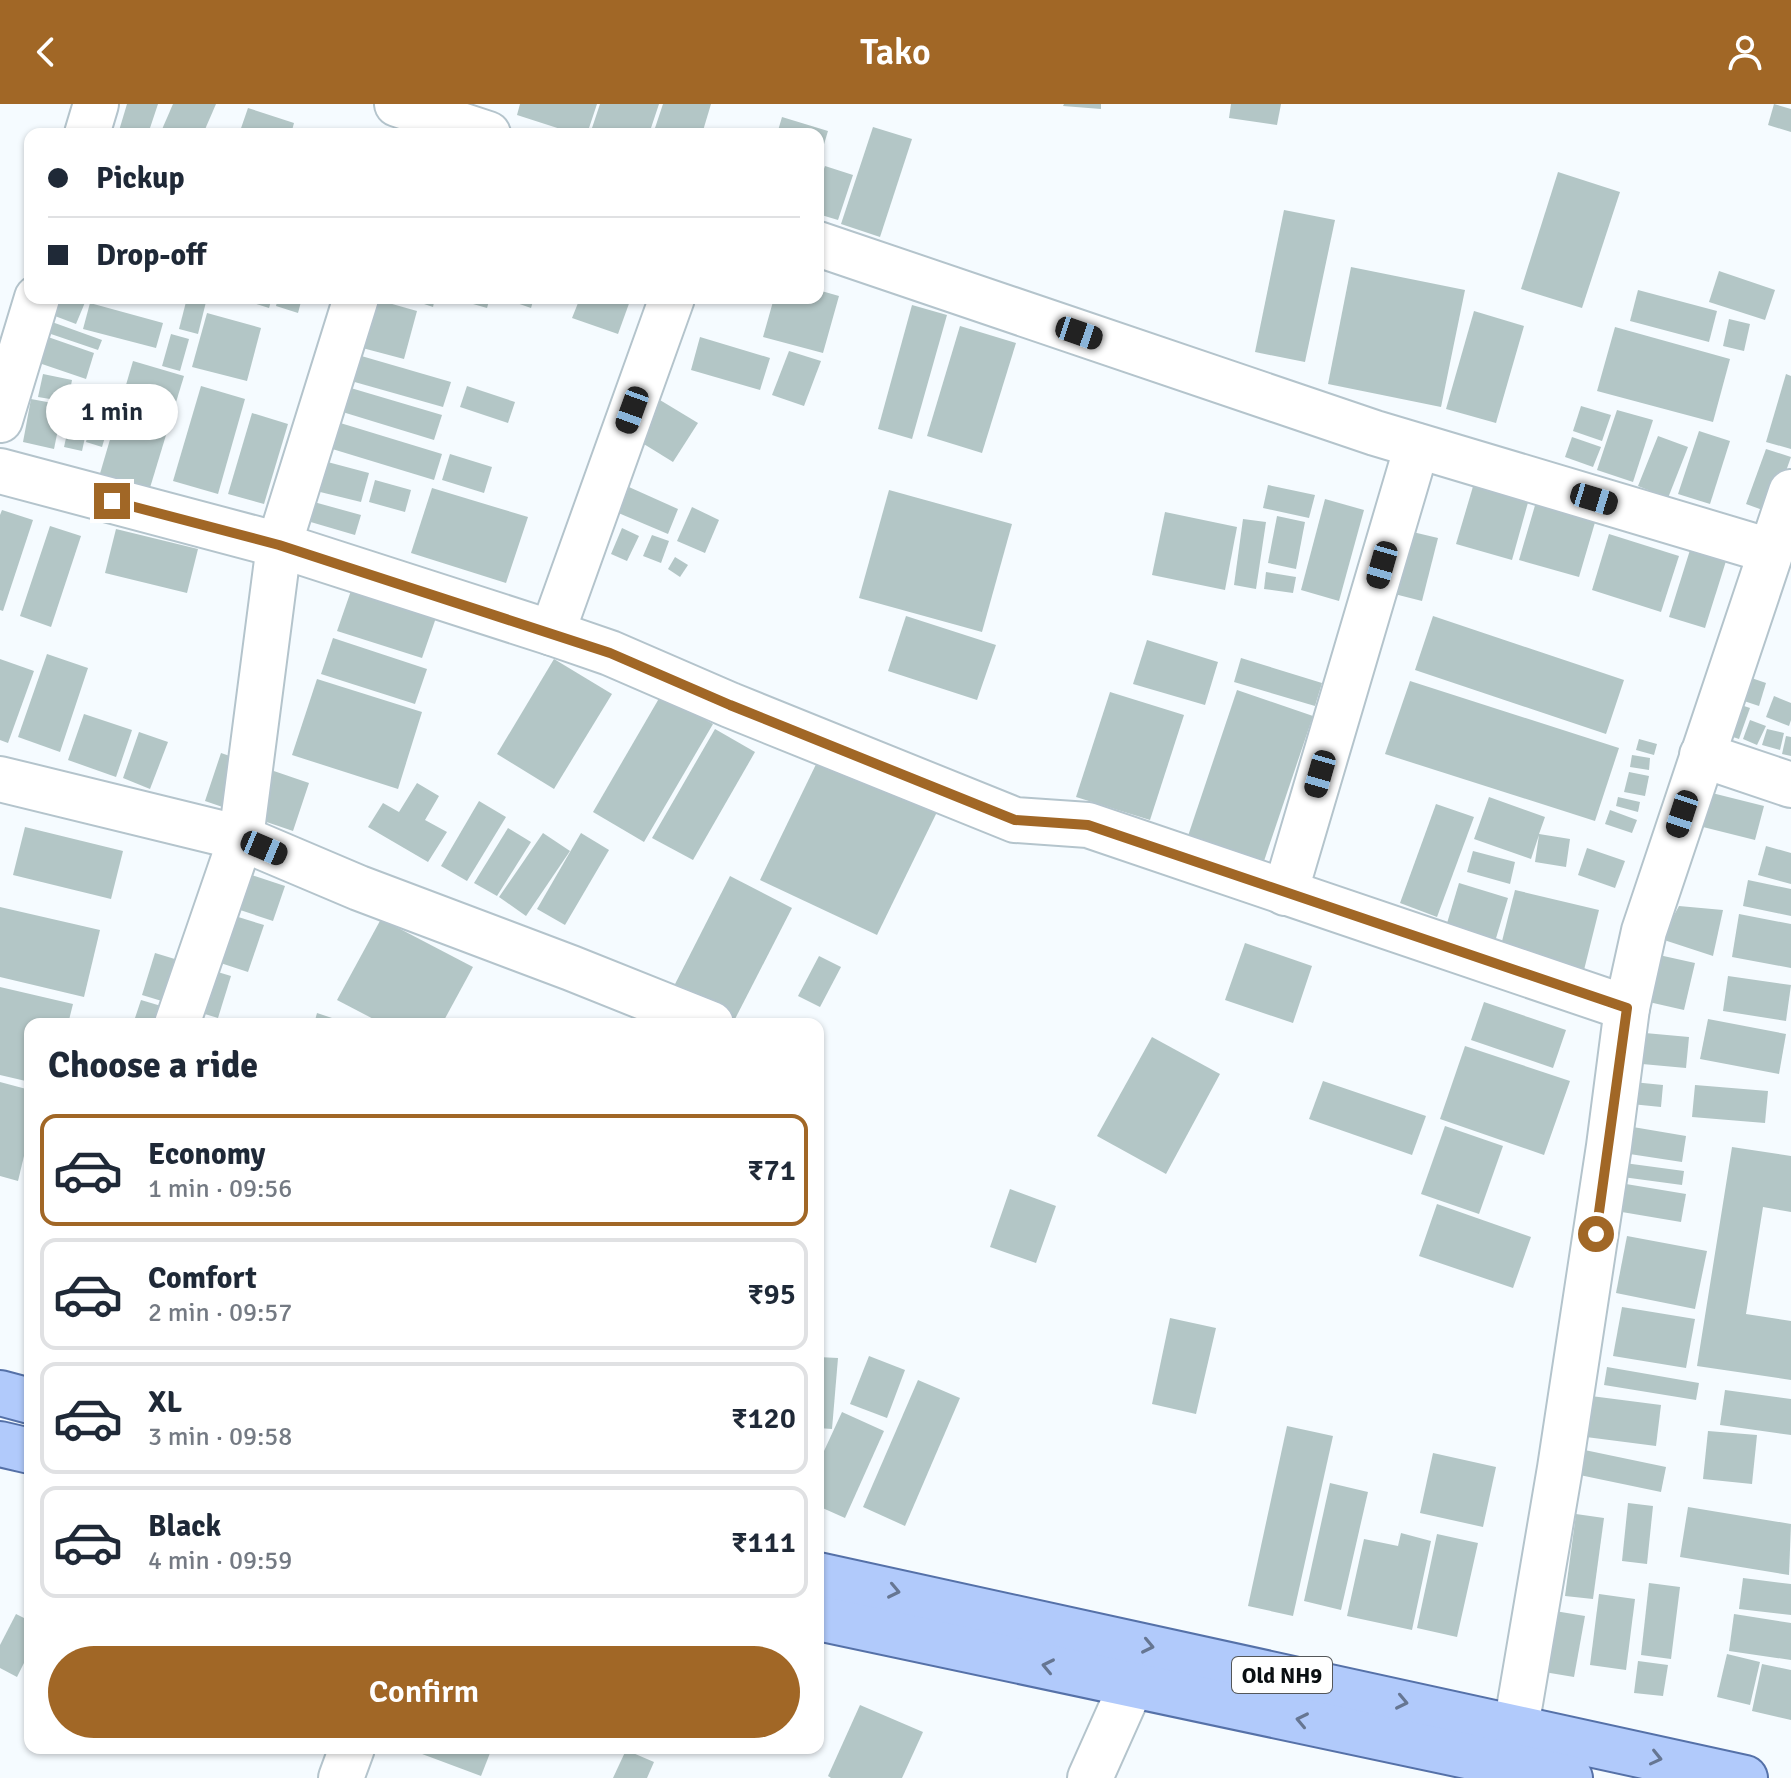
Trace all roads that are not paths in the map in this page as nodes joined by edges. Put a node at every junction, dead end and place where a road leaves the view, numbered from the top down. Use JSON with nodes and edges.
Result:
{"nodes":[{"id":1,"x":96,"y":104,"type":"edge"},
{"id":2,"x":409,"y":113,"type":"edge"},
{"id":3,"x":89,"y":128,"type":"edge"},
{"id":4,"x":465,"y":128,"type":"edge"},
{"id":5,"x":824,"y":246,"type":"edge"},
{"id":6,"x":35,"y":304,"type":"edge"},
{"id":7,"x":354,"y":304,"type":"edge"},
{"id":8,"x":670,"y":304,"type":"edge"},
{"id":9,"x":0,"y":420,"type":"edge"},
{"id":10,"x":1417,"y":446,"type":"junction"},
{"id":11,"x":0,"y":471,"type":"edge"},
{"id":12,"x":1791,"y":492,"type":"edge"},
{"id":13,"x":279,"y":545,"type":"junction"},
{"id":14,"x":1770,"y":551,"type":"junction"},
{"id":15,"x":552,"y":633,"type":"junction"},
{"id":16,"x":1702,"y":755,"type":"junction"},
{"id":17,"x":0,"y":779,"type":"edge"},
{"id":18,"x":1791,"y":785,"type":"edge"},
{"id":19,"x":241,"y":838,"type":"junction"},
{"id":20,"x":1285,"y":893,"type":"junction"},
{"id":21,"x":1627,"y":1008,"type":"junction"},
{"id":22,"x":179,"y":1018,"type":"edge"},
{"id":23,"x":696,"y":1018,"type":"edge"},
{"id":24,"x":0,"y":1393,"type":"edge"},
{"id":25,"x":24,"y":1399,"type":"edge"},
{"id":26,"x":0,"y":1444,"type":"edge"},
{"id":27,"x":24,"y":1450,"type":"edge"},
{"id":28,"x":824,"y":1576,"type":"edge"},
{"id":29,"x":824,"y":1619,"type":"edge"},
{"id":30,"x":1132,"y":1684,"type":"junction"},
{"id":31,"x":1516,"y":1727,"type":"junction"},
{"id":32,"x":350,"y":1754,"type":"edge"},
{"id":33,"x":341,"y":1778,"type":"edge"},
{"id":34,"x":1090,"y":1778,"type":"edge"},
{"id":35,"x":1570,"y":1778,"type":"edge"},
{"id":36,"x":1745,"y":1778,"type":"edge"}],
"edges":[{"from":1,"to":3,"type":"street"},
{"from":2,"to":4,"type":"street"},
{"from":5,"to":10,"type":"street"},
{"from":6,"to":9,"type":"street"},
{"from":7,"to":13,"type":"street"},
{"from":8,"to":15,"type":"street"},
{"from":10,"to":14,"type":"street"},
{"from":10,"to":20,"type":"street"},
{"from":11,"to":13,"type":"street"},
{"from":12,"to":14,"type":"street"},
{"from":13,"to":15,"type":"street"},
{"from":13,"to":19,"type":"street"},
{"from":14,"to":16,"type":"street"},
{"from":15,"to":20,"type":"street"},
{"from":16,"to":18,"type":"street"},
{"from":16,"to":21,"type":"street"},
{"from":17,"to":19,"type":"street"},
{"from":19,"to":22,"type":"street"},
{"from":19,"to":23,"type":"street"},
{"from":20,"to":21,"type":"street"},
{"from":21,"to":31,"type":"street"},
{"from":24,"to":25,"type":"main road"},
{"from":26,"to":27,"type":"main road"},
{"from":28,"to":31,"type":"main road","number":"Old NH9","one_way":true},
{"from":30,"to":29,"type":"main road","number":"Old NH9","one_way":true},
{"from":30,"to":34,"type":"street"},
{"from":35,"to":30,"type":"main road","number":"Old NH9","one_way":true},
{"from":31,"to":36,"type":"main road","number":"Old NH9","one_way":true},
{"from":32,"to":33,"type":"street"}]}
